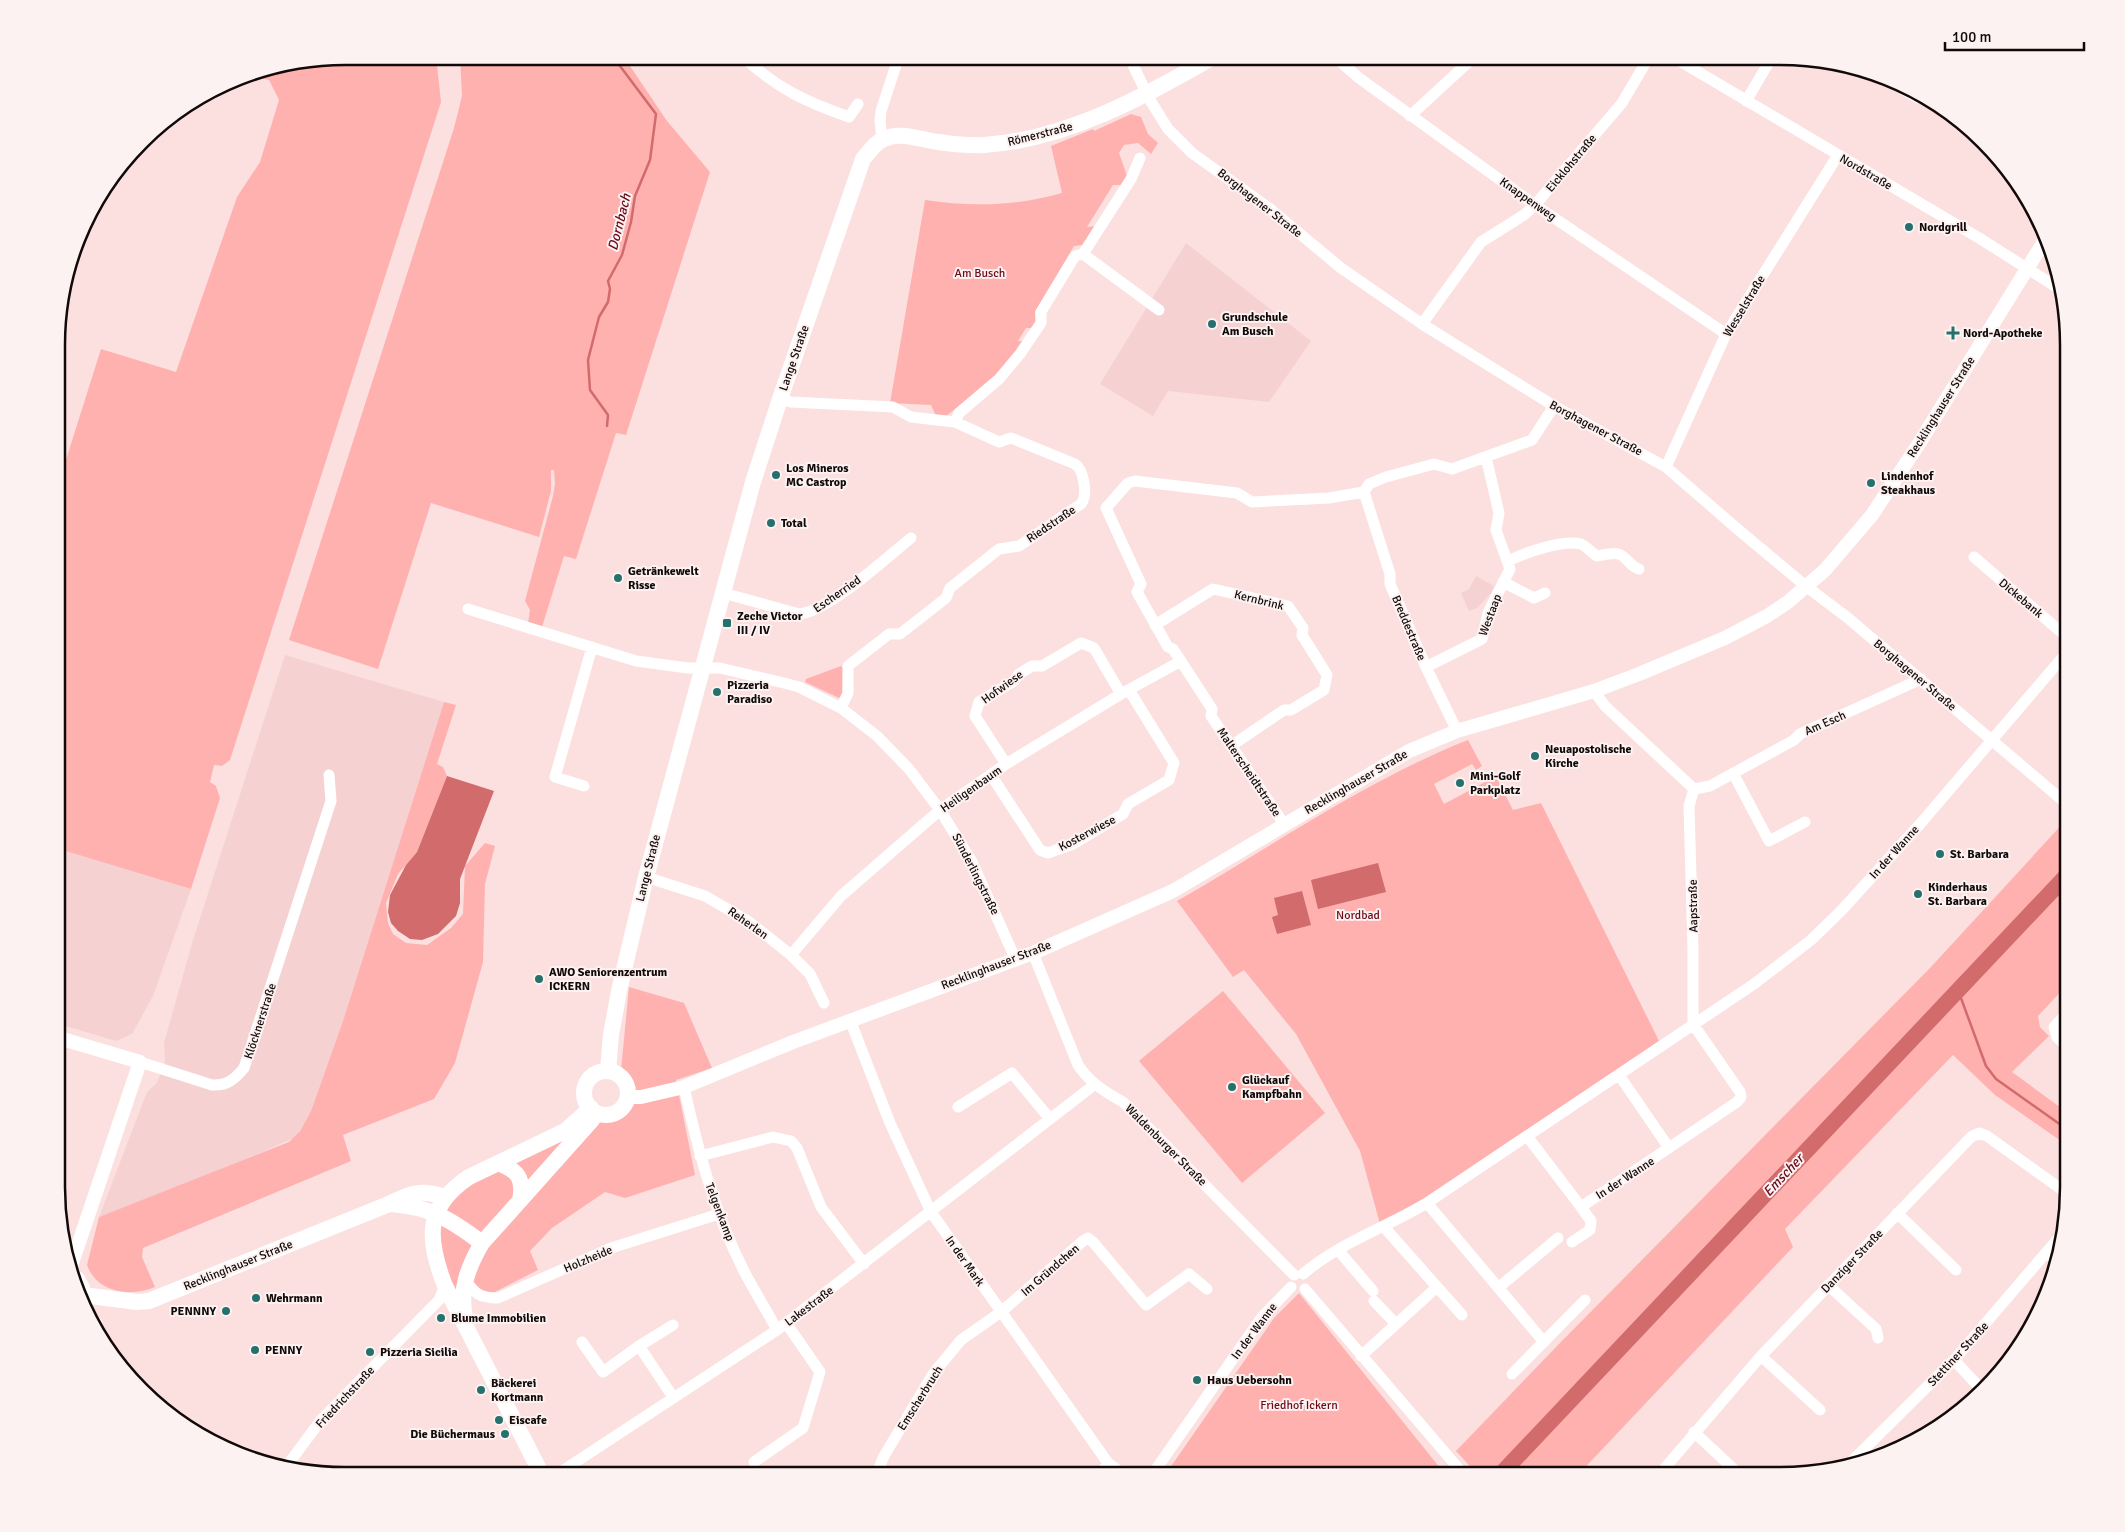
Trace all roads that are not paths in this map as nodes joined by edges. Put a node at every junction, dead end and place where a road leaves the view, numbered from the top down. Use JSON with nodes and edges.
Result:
{"nodes":[{"id":1,"x":752,"y":65,"type":"edge"},
{"id":2,"x":896,"y":65,"type":"edge"},
{"id":3,"x":1133,"y":65,"type":"edge"},
{"id":4,"x":1199,"y":65,"type":"edge"},
{"id":5,"x":1344,"y":65,"type":"edge"},
{"id":6,"x":1465,"y":65,"type":"edge"},
{"id":7,"x":1644,"y":65,"type":"edge"},
{"id":8,"x":1687,"y":65,"type":"edge"},
{"id":9,"x":1767,"y":65,"type":"edge"},
{"id":10,"x":1146,"y":92,"type":"junction"},
{"id":11,"x":1746,"y":100,"type":"junction"},
{"id":12,"x":858,"y":104,"type":"dead end"},
{"id":13,"x":1410,"y":116,"type":"junction"},
{"id":14,"x":882,"y":140,"type":"junction"},
{"id":15,"x":1838,"y":155,"type":"junction"},
{"id":16,"x":1140,"y":158,"type":"dead end"},
{"id":17,"x":1535,"y":205,"type":"junction"},
{"id":18,"x":2042,"y":245,"type":"edge"},
{"id":19,"x":1083,"y":254,"type":"junction"},
{"id":20,"x":2027,"y":267,"type":"junction"},
{"id":21,"x":2053,"y":285,"type":"edge"},
{"id":22,"x":1159,"y":310,"type":"dead end"},
{"id":23,"x":1422,"y":324,"type":"junction"},
{"id":24,"x":1726,"y":334,"type":"junction"},
{"id":25,"x":780,"y":399,"type":"junction"},
{"id":26,"x":1554,"y":406,"type":"junction"},
{"id":27,"x":954,"y":422,"type":"junction"},
{"id":28,"x":1486,"y":457,"type":"junction"},
{"id":29,"x":1666,"y":467,"type":"junction"},
{"id":30,"x":1364,"y":492,"type":"junction"},
{"id":31,"x":911,"y":538,"type":"dead end"},
{"id":32,"x":1974,"y":557,"type":"dead end"},
{"id":33,"x":1508,"y":562,"type":"junction"},
{"id":34,"x":1639,"y":569,"type":"dead end"},
{"id":35,"x":1503,"y":582,"type":"junction"},
{"id":36,"x":1807,"y":587,"type":"junction"},
{"id":37,"x":723,"y":593,"type":"junction"},
{"id":38,"x":1545,"y":594,"type":"dead end"},
{"id":39,"x":468,"y":609,"type":"dead end"},
{"id":40,"x":1155,"y":624,"type":"junction"},
{"id":41,"x":2060,"y":631,"type":"edge"},
{"id":42,"x":592,"y":647,"type":"junction"},
{"id":43,"x":1181,"y":661,"type":"junction"},
{"id":44,"x":2060,"y":661,"type":"edge"},
{"id":45,"x":1426,"y":667,"type":"junction"},
{"id":46,"x":702,"y":668,"type":"junction"},
{"id":47,"x":1921,"y":679,"type":"junction"},
{"id":48,"x":1594,"y":691,"type":"junction"},
{"id":49,"x":1125,"y":692,"type":"junction"},
{"id":50,"x":841,"y":708,"type":"junction"},
{"id":51,"x":1457,"y":731,"type":"junction"},
{"id":52,"x":1991,"y":738,"type":"junction"},
{"id":53,"x":1231,"y":746,"type":"junction"},
{"id":54,"x":1006,"y":764,"type":"junction"},
{"id":55,"x":1733,"y":773,"type":"junction"},
{"id":56,"x":991,"y":775,"type":"junction"},
{"id":57,"x":329,"y":776,"type":"dead end"},
{"id":58,"x":584,"y":786,"type":"dead end"},
{"id":59,"x":1694,"y":789,"type":"junction"},
{"id":60,"x":2060,"y":798,"type":"edge"},
{"id":61,"x":940,"y":810,"type":"junction"},
{"id":62,"x":1805,"y":822,"type":"dead end"},
{"id":63,"x":1284,"y":824,"type":"junction"},
{"id":64,"x":646,"y":877,"type":"junction"},
{"id":65,"x":1033,"y":952,"type":"junction"},
{"id":66,"x":791,"y":955,"type":"junction"},
{"id":67,"x":1015,"y":958,"type":"junction"},
{"id":68,"x":824,"y":1003,"type":"dead end"},
{"id":69,"x":850,"y":1020,"type":"junction"},
{"id":70,"x":2060,"y":1021,"type":"edge"},
{"id":71,"x":1693,"y":1024,"type":"junction"},
{"id":72,"x":65,"y":1040,"type":"edge"},
{"id":73,"x":2060,"y":1041,"type":"edge"},
{"id":74,"x":140,"y":1062,"type":"junction"},
{"id":75,"x":608,"y":1071,"type":"junction"},
{"id":76,"x":1619,"y":1075,"type":"junction"},
{"id":77,"x":1094,"y":1085,"type":"junction"},
{"id":78,"x":684,"y":1087,"type":"junction"},
{"id":79,"x":628,"y":1097,"type":"junction"},
{"id":80,"x":958,"y":1107,"type":"dead end"},
{"id":81,"x":594,"y":1111,"type":"junction"},
{"id":82,"x":1050,"y":1119,"type":"junction"},
{"id":83,"x":1527,"y":1136,"type":"junction"},
{"id":84,"x":1669,"y":1148,"type":"junction"},
{"id":85,"x":700,"y":1156,"type":"junction"},
{"id":86,"x":498,"y":1163,"type":"junction"},
{"id":87,"x":2060,"y":1188,"type":"edge"},
{"id":88,"x":445,"y":1197,"type":"junction"},
{"id":89,"x":520,"y":1201,"type":"junction"},
{"id":90,"x":1427,"y":1203,"type":"junction"},
{"id":91,"x":388,"y":1204,"type":"junction"},
{"id":92,"x":1581,"y":1207,"type":"junction"},
{"id":93,"x":436,"y":1212,"type":"junction"},
{"id":94,"x":931,"y":1212,"type":"junction"},
{"id":95,"x":1897,"y":1213,"type":"junction"},
{"id":96,"x":719,"y":1214,"type":"junction"},
{"id":97,"x":1384,"y":1227,"type":"junction"},
{"id":98,"x":1558,"y":1238,"type":"dead end"},
{"id":99,"x":1572,"y":1242,"type":"dead end"},
{"id":100,"x":482,"y":1244,"type":"junction"},
{"id":101,"x":2054,"y":1244,"type":"edge"},
{"id":102,"x":1338,"y":1250,"type":"junction"},
{"id":103,"x":2047,"y":1253,"type":"junction"},
{"id":104,"x":74,"y":1256,"type":"edge"},
{"id":105,"x":2051,"y":1256,"type":"edge"},
{"id":106,"x":864,"y":1264,"type":"junction"},
{"id":107,"x":1956,"y":1270,"type":"dead end"},
{"id":108,"x":1298,"y":1274,"type":"junction"},
{"id":109,"x":465,"y":1280,"type":"junction"},
{"id":110,"x":1828,"y":1285,"type":"junction"},
{"id":111,"x":445,"y":1286,"type":"junction"},
{"id":112,"x":1291,"y":1287,"type":"junction"},
{"id":113,"x":1438,"y":1287,"type":"junction"},
{"id":114,"x":1498,"y":1288,"type":"junction"},
{"id":115,"x":1207,"y":1289,"type":"dead end"},
{"id":116,"x":1305,"y":1289,"type":"junction"},
{"id":117,"x":87,"y":1295,"type":"edge"},
{"id":118,"x":1585,"y":1300,"type":"dead end"},
{"id":119,"x":1001,"y":1312,"type":"junction"},
{"id":120,"x":1462,"y":1316,"type":"dead end"},
{"id":121,"x":1396,"y":1324,"type":"junction"},
{"id":122,"x":673,"y":1325,"type":"dead end"},
{"id":123,"x":782,"y":1327,"type":"junction"},
{"id":124,"x":467,"y":1330,"type":"junction"},
{"id":125,"x":1878,"y":1338,"type":"dead end"},
{"id":126,"x":582,"y":1342,"type":"dead end"},
{"id":127,"x":1544,"y":1342,"type":"junction"},
{"id":128,"x":639,"y":1346,"type":"junction"},
{"id":129,"x":1361,"y":1356,"type":"junction"},
{"id":130,"x":1761,"y":1356,"type":"junction"},
{"id":131,"x":1954,"y":1360,"type":"junction"},
{"id":132,"x":1512,"y":1374,"type":"dead end"},
{"id":133,"x":1978,"y":1385,"type":"edge"},
{"id":134,"x":673,"y":1397,"type":"junction"},
{"id":135,"x":1820,"y":1410,"type":"dead end"},
{"id":136,"x":1694,"y":1432,"type":"junction"},
{"id":137,"x":1861,"y":1454,"type":"edge"},
{"id":138,"x":290,"y":1462,"type":"edge"},
{"id":139,"x":754,"y":1462,"type":"dead end"},
{"id":140,"x":1108,"y":1463,"type":"junction"},
{"id":141,"x":538,"y":1467,"type":"edge"},
{"id":142,"x":568,"y":1467,"type":"edge"},
{"id":143,"x":879,"y":1467,"type":"edge"},
{"id":144,"x":1106,"y":1467,"type":"edge"},
{"id":145,"x":1113,"y":1467,"type":"edge"},
{"id":146,"x":1158,"y":1467,"type":"edge"},
{"id":147,"x":1457,"y":1467,"type":"edge"},
{"id":148,"x":1665,"y":1467,"type":"edge"},
{"id":149,"x":1731,"y":1467,"type":"edge"}],
"edges":[{"from":1,"to":12,"type":"street"},
{"from":2,"to":14,"type":"street"},
{"from":3,"to":10,"type":"street","name":"Borghagener Straße"},
{"from":4,"to":10,"type":"main road","name":"Römerstraße"},
{"from":5,"to":13,"type":"street","name":"Knappenweg"},
{"from":6,"to":13,"type":"street"},
{"from":7,"to":17,"type":"street","name":"Eicklohstraße"},
{"from":8,"to":11,"type":"street","name":"Nordstraße"},
{"from":9,"to":11,"type":"street"},
{"from":10,"to":14,"type":"main road","name":"Römerstraße"},
{"from":10,"to":23,"type":"street","name":"Borghagener Straße"},
{"from":11,"to":15,"type":"street","name":"Nordstraße"},
{"from":13,"to":17,"type":"street","name":"Knappenweg"},
{"from":14,"to":25,"type":"main road","name":"Lange Straße"},
{"from":15,"to":20,"type":"street","name":"Nordstraße"},
{"from":15,"to":24,"type":"street","name":"Wesselstraße"},
{"from":16,"to":19,"type":"street"},
{"from":17,"to":23,"type":"street","name":"Eicklohstraße"},
{"from":17,"to":24,"type":"street","name":"Knappenweg"},
{"from":18,"to":20,"type":"street","name":"Recklinghauser Straße"},
{"from":19,"to":22,"type":"street"},
{"from":19,"to":27,"type":"street"},
{"from":20,"to":21,"type":"street","name":"Nordstraße"},
{"from":20,"to":36,"type":"street","name":"Recklinghauser Straße"},
{"from":23,"to":26,"type":"street","name":"Borghagener Straße"},
{"from":24,"to":29,"type":"street","name":"Wesselstraße"},
{"from":25,"to":27,"type":"street","name":"Riedstraße"},
{"from":25,"to":37,"type":"main road","name":"Lange Straße"},
{"from":26,"to":28,"type":"street"},
{"from":26,"to":29,"type":"street","name":"Borghagener Straße"},
{"from":27,"to":50,"type":"street","name":"Riedstraße"},
{"from":28,"to":30,"type":"street"},
{"from":28,"to":33,"type":"street"},
{"from":29,"to":36,"type":"street","name":"Borghagener Straße"},
{"from":30,"to":40,"type":"street","name":"Malterscheidtstraße"},
{"from":30,"to":45,"type":"street","name":"Breddestraße"},
{"from":31,"to":37,"type":"street","name":"Escherried"},
{"from":32,"to":41,"type":"street","name":"Dickebank"},
{"from":33,"to":34,"type":"street"},
{"from":33,"to":35,"type":"street","name":"Westaap"},
{"from":35,"to":38,"type":"street"},
{"from":35,"to":45,"type":"street","name":"Westaap"},
{"from":36,"to":47,"type":"street","name":"Borghagener Straße"},
{"from":36,"to":48,"type":"street","name":"Recklinghauser Straße"},
{"from":37,"to":46,"type":"main road","name":"Lange Straße"},
{"from":39,"to":42,"type":"street"},
{"from":40,"to":43,"type":"street","name":"Malterscheidtstraße"},
{"from":40,"to":53,"type":"street","name":"Kernbrink"},
{"from":42,"to":46,"type":"street"},
{"from":42,"to":58,"type":"street"},
{"from":43,"to":49,"type":"street","name":"Heiligenbaum"},
{"from":43,"to":53,"type":"street","name":"Malterscheidtstraße"},
{"from":44,"to":52,"type":"street","name":"In der Wanne"},
{"from":45,"to":51,"type":"street","name":"Breddestraße"},
{"from":46,"to":50,"type":"street","name":"Sünderlingstraße"},
{"from":46,"to":64,"type":"main road","name":"Lange Straße"},
{"from":47,"to":52,"type":"street","name":"Borghagener Straße"},
{"from":47,"to":55,"type":"street","name":"Am Esch"},
{"from":48,"to":51,"type":"street","name":"Recklinghauser Straße"},
{"from":48,"to":59,"type":"street"},
{"from":49,"to":54,"type":"street","name":"Heiligenbaum"},
{"from":49,"to":54,"type":"street","name":"Hofwiese"},
{"from":49,"to":56,"type":"street","name":"Kosterwiese"},
{"from":50,"to":61,"type":"street","name":"Sünderlingstraße"},
{"from":51,"to":63,"type":"street","name":"Recklinghauser Straße"},
{"from":52,"to":60,"type":"street","name":"Borghagener Straße"},
{"from":52,"to":71,"type":"street","name":"In der Wanne"},
{"from":53,"to":63,"type":"street","name":"Malterscheidtstraße"},
{"from":54,"to":56,"type":"street","name":"Heiligenbaum"},
{"from":55,"to":59,"type":"street","name":"Am Esch"},
{"from":55,"to":62,"type":"street"},
{"from":56,"to":61,"type":"street","name":"Heiligenbaum"},
{"from":57,"to":74,"type":"street","name":"Klöcknerstraße"},
{"from":59,"to":71,"type":"street","name":"Aapstraße"},
{"from":61,"to":66,"type":"street","name":"Heiligenbaum"},
{"from":61,"to":67,"type":"street","name":"Sünderlingstraße"},
{"from":63,"to":65,"type":"street","name":"Recklinghauser Straße"},
{"from":64,"to":66,"type":"street","name":"Reherlen"},
{"from":64,"to":75,"type":"main road","name":"Lange Straße"},
{"from":65,"to":67,"type":"street","name":"Recklinghauser Straße"},
{"from":65,"to":77,"type":"street","name":"Waldenburger Straße"},
{"from":66,"to":68,"type":"street","name":"Reherlen"},
{"from":67,"to":69,"type":"street","name":"Recklinghauser Straße"},
{"from":69,"to":78,"type":"street","name":"Recklinghauser Straße"},
{"from":69,"to":94,"type":"street","name":"In der Mark"},
{"from":70,"to":73,"type":"street"},
{"from":71,"to":76,"type":"street","name":"In der Wanne"},
{"from":71,"to":84,"type":"street","name":"In der Wanne"},
{"from":72,"to":74,"type":"street"},
{"from":74,"to":104,"type":"street"},
{"from":75,"to":79,"type":"main road"},
{"from":75,"to":81,"type":"main road"},
{"from":76,"to":83,"type":"street","name":"In der Wanne"},
{"from":76,"to":84,"type":"street"},
{"from":77,"to":82,"type":"street","name":"Lakestraße"},
{"from":77,"to":108,"type":"street","name":"Waldenburger Straße"},
{"from":78,"to":79,"type":"street","name":"Recklinghauser Straße"},
{"from":78,"to":85,"type":"street","name":"Telgenkamp"},
{"from":79,"to":81,"type":"main road"},
{"from":80,"to":82,"type":"street"},
{"from":81,"to":86,"type":"main road"},
{"from":81,"to":89,"type":"main road"},
{"from":82,"to":94,"type":"street","name":"Lakestraße"},
{"from":83,"to":90,"type":"street","name":"In der Wanne"},
{"from":83,"to":92,"type":"street"},
{"from":84,"to":92,"type":"street","name":"In der Wanne"},
{"from":85,"to":96,"type":"street","name":"Telgenkamp"},
{"from":85,"to":106,"type":"street"},
{"from":86,"to":88,"type":"main road"},
{"from":86,"to":89,"type":"main road"},
{"from":87,"to":95,"type":"street","name":"Danziger Straße"},
{"from":88,"to":91,"type":"main road","name":"Recklinghauser Straße"},
{"from":88,"to":93,"type":"main road"},
{"from":89,"to":100,"type":"main road"},
{"from":90,"to":97,"type":"street","name":"In der Wanne"},
{"from":90,"to":114,"type":"street"},
{"from":91,"to":93,"type":"main road","name":"Recklinghauser Straße"},
{"from":91,"to":117,"type":"main road","name":"Recklinghauser Straße"},
{"from":92,"to":99,"type":"street"},
{"from":93,"to":100,"type":"main road","name":"Recklinghauser Straße"},
{"from":93,"to":111,"type":"main road"},
{"from":94,"to":106,"type":"street","name":"Lakestraße"},
{"from":94,"to":119,"type":"street","name":"In der Mark"},
{"from":95,"to":107,"type":"street"},
{"from":95,"to":110,"type":"street","name":"Danziger Straße"},
{"from":96,"to":109,"type":"street","name":"Holzheide"},
{"from":96,"to":123,"type":"street","name":"Telgenkamp"},
{"from":97,"to":102,"type":"street","name":"In der Wanne"},
{"from":97,"to":113,"type":"street"},
{"from":98,"to":114,"type":"street"},
{"from":100,"to":109,"type":"main road"},
{"from":101,"to":103,"type":"street","name":"Stettiner Straße"},
{"from":102,"to":108,"type":"street","name":"In der Wanne"},
{"from":102,"to":121,"type":"street"},
{"from":103,"to":105,"type":"street"},
{"from":103,"to":131,"type":"street","name":"Stettiner Straße"},
{"from":106,"to":123,"type":"street","name":"Lakestraße"},
{"from":108,"to":112,"type":"street"},
{"from":108,"to":116,"type":"street"},
{"from":109,"to":124,"type":"main road"},
{"from":110,"to":125,"type":"street"},
{"from":110,"to":130,"type":"street","name":"Danziger Straße"},
{"from":111,"to":124,"type":"main road"},
{"from":111,"to":138,"type":"street","name":"Friedrichstraße"},
{"from":112,"to":116,"type":"street"},
{"from":112,"to":146,"type":"street","name":"In der Wanne"},
{"from":113,"to":120,"type":"street"},
{"from":113,"to":121,"type":"street"},
{"from":114,"to":127,"type":"street"},
{"from":115,"to":119,"type":"street","name":"Im Gründchen"},
{"from":116,"to":129,"type":"street"},
{"from":118,"to":127,"type":"street"},
{"from":119,"to":140,"type":"street","name":"In der Mark"},
{"from":119,"to":143,"type":"street","name":"Emscherbruch"},
{"from":121,"to":129,"type":"street"},
{"from":122,"to":128,"type":"street"},
{"from":123,"to":134,"type":"street","name":"Lakestraße"},
{"from":123,"to":139,"type":"street","name":"Telgenkamp"},
{"from":124,"to":141,"type":"main road"},
{"from":126,"to":128,"type":"street"},
{"from":127,"to":132,"type":"street"},
{"from":128,"to":134,"type":"street"},
{"from":129,"to":147,"type":"street"},
{"from":130,"to":135,"type":"street"},
{"from":130,"to":136,"type":"street","name":"Danziger Straße"},
{"from":131,"to":133,"type":"street"},
{"from":131,"to":137,"type":"street","name":"Stettiner Straße"},
{"from":134,"to":142,"type":"street","name":"Lakestraße"},
{"from":136,"to":148,"type":"street","name":"Danziger Straße"},
{"from":136,"to":149,"type":"street"},
{"from":140,"to":144,"type":"street"},
{"from":140,"to":145,"type":"street","name":"In der Mark"}]}
